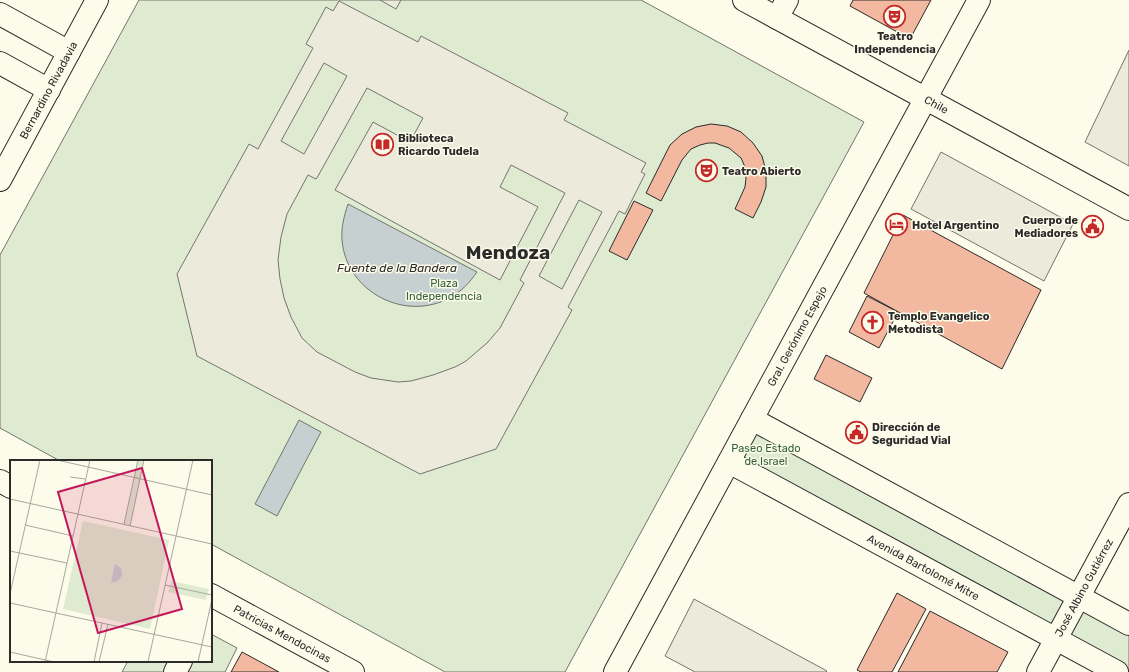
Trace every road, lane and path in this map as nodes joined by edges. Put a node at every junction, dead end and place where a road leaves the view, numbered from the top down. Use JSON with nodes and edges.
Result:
{"nodes":[{"id":1,"x":97,"y":0,"type":"edge"},
{"id":2,"x":744,"y":0,"type":"edge"},
{"id":3,"x":979,"y":0,"type":"edge"},
{"id":4,"x":782,"y":9,"type":"edge"},
{"id":5,"x":0,"y":14,"type":"edge"},
{"id":6,"x":69,"y":52,"type":"junction"},
{"id":7,"x":0,"y":63,"type":"edge"},
{"id":8,"x":49,"y":90,"type":"junction"},
{"id":9,"x":925,"y":99,"type":"junction"},
{"id":10,"x":0,"y":180,"type":"edge"},
{"id":11,"x":1129,"y":209,"type":"edge"},
{"id":12,"x":752,"y":419,"type":"junction"},
{"id":13,"x":729,"y":462,"type":"junction"},
{"id":14,"x":0,"y":481,"type":"edge"},
{"id":15,"x":10,"y":486,"type":"edge"},
{"id":16,"x":1129,"y":504,"type":"edge"},
{"id":17,"x":1079,"y":597,"type":"junction"},
{"id":18,"x":213,"y":600,"type":"edge"},
{"id":19,"x":1129,"y":624,"type":"edge"},
{"id":20,"x":1056,"y":639,"type":"junction"},
{"id":21,"x":180,"y":662,"type":"edge"},
{"id":22,"x":175,"y":672,"type":"edge"},
{"id":23,"x":353,"y":672,"type":"edge"},
{"id":24,"x":615,"y":672,"type":"edge"},
{"id":25,"x":1038,"y":672,"type":"edge"},
{"id":26,"x":1117,"y":672,"type":"edge"}],
"edges":[{"from":1,"to":6,"type":"street","name":"Bernardino Rivadavia"},
{"from":2,"to":4,"type":"street","name":"Chile"},
{"from":3,"to":9,"type":"street","name":"Gral. Gerónimo Espejo"},
{"from":4,"to":9,"type":"street","name":"Chile"},
{"from":5,"to":6,"type":"street"},
{"from":6,"to":8,"type":"street","name":"Bernardino Rivadavia"},
{"from":7,"to":8,"type":"street"},
{"from":8,"to":10,"type":"street","name":"Bernardino Rivadavia"},
{"from":9,"to":11,"type":"street","name":"Chile"},
{"from":9,"to":12,"type":"street","name":"Gral. Gerónimo Espejo"},
{"from":12,"to":13,"type":"street","name":"Gral. Gerónimo Espejo"},
{"from":12,"to":17,"type":"street"},
{"from":13,"to":20,"type":"street","name":"Avenida Bartolomé Mitre"},
{"from":13,"to":24,"type":"street","name":"Gral. Gerónimo Espejo"},
{"from":14,"to":15,"type":"street"},
{"from":16,"to":17,"type":"street","name":"José Albino Gutiérrez"},
{"from":17,"to":19,"type":"street"},
{"from":17,"to":20,"type":"street","name":"José Albino Gutiérrez"},
{"from":18,"to":23,"type":"street","name":"Patricias Mendocinas"},
{"from":20,"to":25,"type":"street","name":"José Albino Gutiérrez"},
{"from":20,"to":26,"type":"street","name":"Avenida Bartolomé Mitre"},
{"from":21,"to":22,"type":"street"}]}
